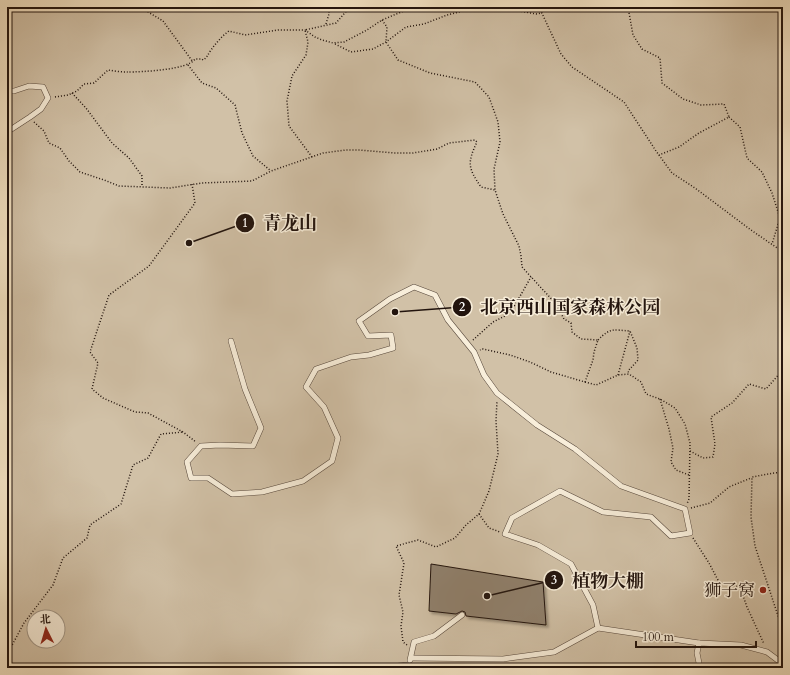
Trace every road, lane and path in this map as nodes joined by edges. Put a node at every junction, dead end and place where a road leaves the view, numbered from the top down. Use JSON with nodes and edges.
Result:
{"nodes":[{"id":1,"x":140,"y":7,"type":"edge"},
{"id":2,"x":329,"y":7,"type":"edge"},
{"id":3,"x":350,"y":7,"type":"edge"},
{"id":4,"x":427,"y":7,"type":"edge"},
{"id":5,"x":539,"y":7,"type":"edge"},
{"id":6,"x":628,"y":7,"type":"edge"},
{"id":7,"x":419,"y":8,"type":"edge"},
{"id":8,"x":487,"y":8,"type":"edge"},
{"id":9,"x":542,"y":13,"type":"junction"},
{"id":10,"x":382,"y":20,"type":"junction"},
{"id":11,"x":326,"y":25,"type":"junction"},
{"id":12,"x":304,"y":30,"type":"junction"},
{"id":13,"x":386,"y":42,"type":"junction"},
{"id":14,"x":333,"y":43,"type":"junction"},
{"id":15,"x":193,"y":62,"type":"junction"},
{"id":16,"x":188,"y":65,"type":"junction"},
{"id":17,"x":7,"y":91,"type":"edge"},
{"id":18,"x":72,"y":93,"type":"junction"},
{"id":19,"x":7,"y":97,"type":"edge"},
{"id":20,"x":48,"y":98,"type":"junction"},
{"id":21,"x":30,"y":118,"type":"junction"},
{"id":22,"x":729,"y":118,"type":"junction"},
{"id":23,"x":8,"y":132,"type":"edge"},
{"id":24,"x":659,"y":155,"type":"junction"},
{"id":25,"x":312,"y":158,"type":"junction"},
{"id":26,"x":271,"y":171,"type":"junction"},
{"id":27,"x":192,"y":184,"type":"junction"},
{"id":28,"x":142,"y":187,"type":"junction"},
{"id":29,"x":495,"y":190,"type":"junction"},
{"id":30,"x":772,"y":244,"type":"junction"},
{"id":31,"x":783,"y":252,"type":"edge"},
{"id":32,"x":531,"y":277,"type":"junction"},
{"id":33,"x":630,"y":331,"type":"junction"},
{"id":34,"x":598,"y":340,"type":"junction"},
{"id":35,"x":231,"y":341,"type":"dead end"},
{"id":36,"x":468,"y":345,"type":"junction"},
{"id":37,"x":474,"y":352,"type":"junction"},
{"id":38,"x":783,"y":370,"type":"edge"},
{"id":39,"x":629,"y":374,"type":"junction"},
{"id":40,"x":618,"y":375,"type":"junction"},
{"id":41,"x":585,"y":382,"type":"junction"},
{"id":42,"x":497,"y":393,"type":"junction"},
{"id":43,"x":660,"y":399,"type":"junction"},
{"id":44,"x":183,"y":432,"type":"junction"},
{"id":45,"x":201,"y":446,"type":"junction"},
{"id":46,"x":690,"y":450,"type":"junction"},
{"id":47,"x":783,"y":472,"type":"edge"},
{"id":48,"x":689,"y":475,"type":"junction"},
{"id":49,"x":752,"y":477,"type":"junction"},
{"id":50,"x":686,"y":509,"type":"junction"},
{"id":51,"x":479,"y":514,"type":"junction"},
{"id":52,"x":690,"y":533,"type":"junction"},
{"id":53,"x":505,"y":534,"type":"junction"},
{"id":54,"x":462,"y":615,"type":"dead end"},
{"id":55,"x":598,"y":628,"type":"junction"},
{"id":56,"x":783,"y":631,"type":"edge"},
{"id":57,"x":699,"y":643,"type":"junction"},
{"id":58,"x":783,"y":643,"type":"edge"},
{"id":59,"x":413,"y":649,"type":"junction"},
{"id":60,"x":7,"y":652,"type":"edge"},
{"id":61,"x":768,"y":652,"type":"junction"},
{"id":62,"x":411,"y":658,"type":"junction"},
{"id":63,"x":778,"y":660,"type":"junction"},
{"id":64,"x":783,"y":664,"type":"edge"},
{"id":65,"x":410,"y":666,"type":"edge"},
{"id":66,"x":327,"y":668,"type":"edge"},
{"id":67,"x":700,"y":668,"type":"edge"}],
"edges":[{"from":1,"to":15,"type":"path"},
{"from":2,"to":11,"type":"path"},
{"from":3,"to":11,"type":"path"},
{"from":4,"to":7,"type":"path"},
{"from":5,"to":9,"type":"path"},
{"from":6,"to":22,"type":"path"},
{"from":7,"to":10,"type":"path"},
{"from":8,"to":9,"type":"path"},
{"from":8,"to":13,"type":"path"},
{"from":9,"to":24,"type":"path"},
{"from":10,"to":13,"type":"path"},
{"from":10,"to":14,"type":"path"},
{"from":11,"to":12,"type":"path"},
{"from":12,"to":14,"type":"path"},
{"from":12,"to":15,"type":"path"},
{"from":12,"to":25,"type":"path"},
{"from":13,"to":14,"type":"path"},
{"from":13,"to":29,"type":"path"},
{"from":15,"to":16,"type":"path"},
{"from":16,"to":18,"type":"path"},
{"from":16,"to":26,"type":"path"},
{"from":17,"to":20,"type":"lane"},
{"from":18,"to":20,"type":"path"},
{"from":18,"to":28,"type":"path"},
{"from":19,"to":23,"type":"path"},
{"from":20,"to":21,"type":"lane"},
{"from":21,"to":23,"type":"lane"},
{"from":21,"to":28,"type":"path"},
{"from":22,"to":24,"type":"path"},
{"from":22,"to":30,"type":"path"},
{"from":24,"to":30,"type":"path"},
{"from":25,"to":26,"type":"path"},
{"from":25,"to":29,"type":"path"},
{"from":26,"to":27,"type":"path"},
{"from":27,"to":28,"type":"path"},
{"from":27,"to":44,"type":"path"},
{"from":29,"to":32,"type":"path"},
{"from":30,"to":31,"type":"path"},
{"from":32,"to":34,"type":"path"},
{"from":32,"to":36,"type":"path"},
{"from":33,"to":34,"type":"path"},
{"from":33,"to":39,"type":"path"},
{"from":33,"to":40,"type":"path"},
{"from":34,"to":41,"type":"path"},
{"from":35,"to":45,"type":"lane"},
{"from":36,"to":37,"type":"lane"},
{"from":36,"to":45,"type":"lane"},
{"from":37,"to":41,"type":"path"},
{"from":37,"to":42,"type":"lane"},
{"from":38,"to":46,"type":"path"},
{"from":39,"to":40,"type":"path"},
{"from":39,"to":43,"type":"path"},
{"from":40,"to":41,"type":"path"},
{"from":42,"to":50,"type":"lane"},
{"from":42,"to":51,"type":"path"},
{"from":43,"to":46,"type":"path"},
{"from":43,"to":48,"type":"path"},
{"from":44,"to":45,"type":"path"},
{"from":44,"to":60,"type":"path"},
{"from":46,"to":48,"type":"path"},
{"from":47,"to":49,"type":"path"},
{"from":48,"to":50,"type":"path"},
{"from":49,"to":50,"type":"path"},
{"from":49,"to":56,"type":"path"},
{"from":50,"to":52,"type":"lane"},
{"from":51,"to":53,"type":"path"},
{"from":51,"to":59,"type":"path"},
{"from":52,"to":53,"type":"lane"},
{"from":52,"to":61,"type":"path"},
{"from":53,"to":55,"type":"lane"},
{"from":54,"to":59,"type":"lane"},
{"from":55,"to":57,"type":"lane"},
{"from":55,"to":62,"type":"lane"},
{"from":57,"to":61,"type":"lane"},
{"from":57,"to":67,"type":"lane"},
{"from":58,"to":63,"type":"path"},
{"from":59,"to":62,"type":"lane"},
{"from":61,"to":63,"type":"lane"},
{"from":62,"to":65,"type":"lane"},
{"from":63,"to":64,"type":"lane"},
{"from":65,"to":66,"type":"lane"}]}
